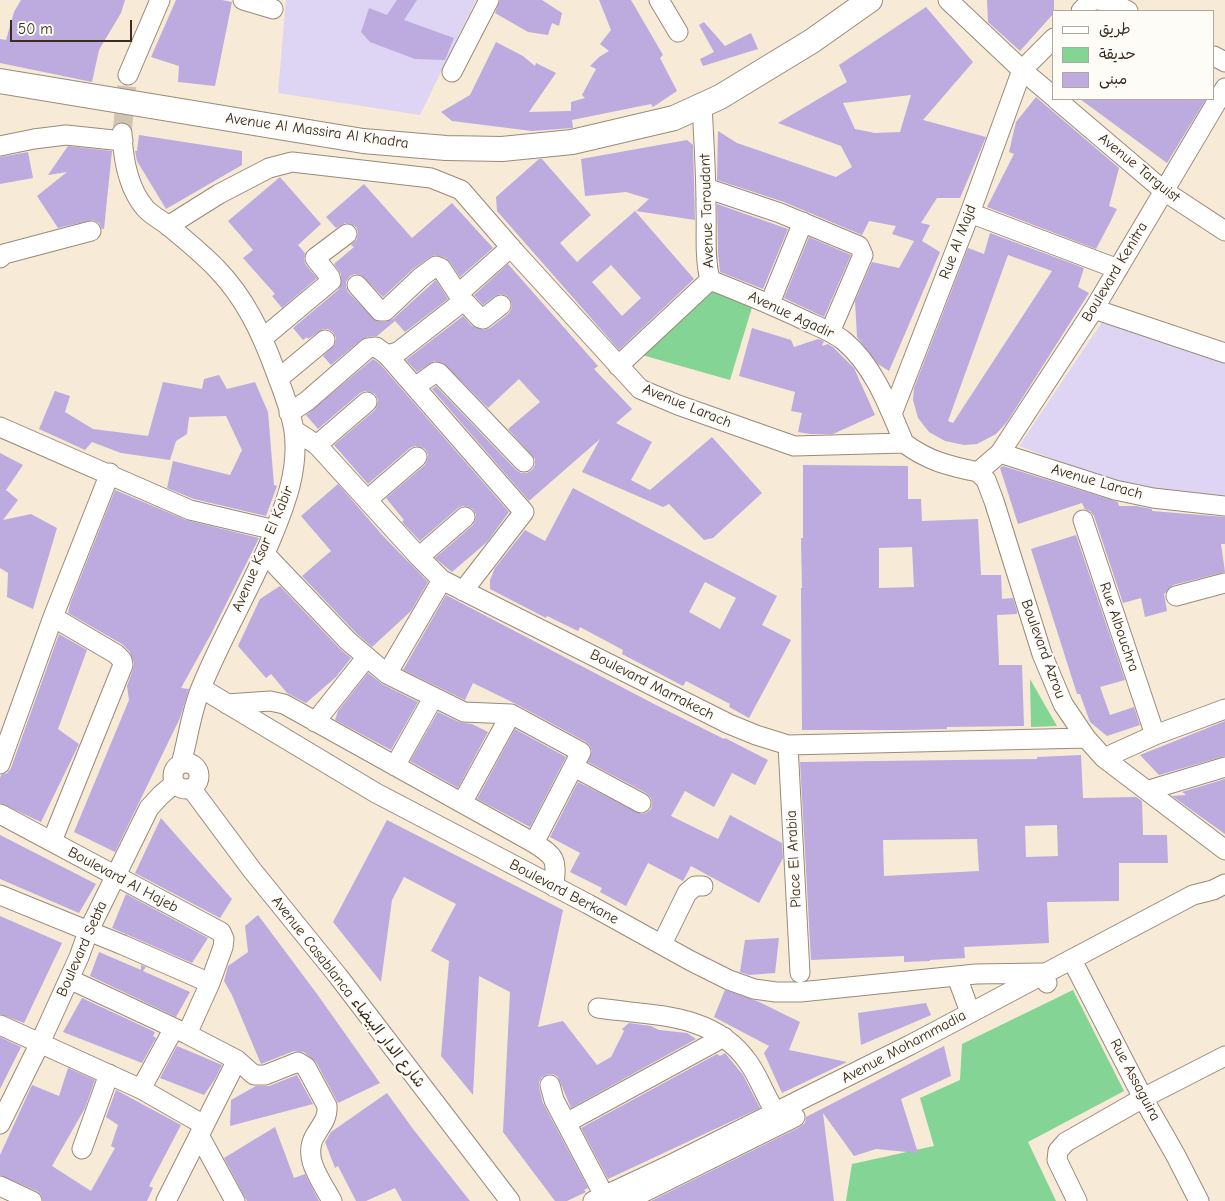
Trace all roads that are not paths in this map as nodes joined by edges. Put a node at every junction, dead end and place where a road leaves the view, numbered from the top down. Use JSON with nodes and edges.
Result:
{"nodes":[{"id":1,"x":160,"y":0,"type":"edge"},
{"id":2,"x":243,"y":0,"type":"edge"},
{"id":3,"x":489,"y":0,"type":"edge"},
{"id":4,"x":658,"y":0,"type":"edge"},
{"id":5,"x":870,"y":0,"type":"edge"},
{"id":6,"x":948,"y":0,"type":"edge"},
{"id":7,"x":1097,"y":0,"type":"edge"},
{"id":8,"x":273,"y":9,"type":"dead end"},
{"id":9,"x":1082,"y":10,"type":"edge"},
{"id":10,"x":1126,"y":10,"type":"edge"},
{"id":11,"x":678,"y":32,"type":"dead end"},
{"id":12,"x":1052,"y":40,"type":"edge"},
{"id":13,"x":1022,"y":70,"type":"junction"},
{"id":14,"x":452,"y":72,"type":"dead end"},
{"id":15,"x":128,"y":75,"type":"tunnel mouth"},
{"id":16,"x":0,"y":81,"type":"edge"},
{"id":17,"x":1225,"y":88,"type":"edge"},
{"id":18,"x":1052,"y":95,"type":"edge"},
{"id":19,"x":1057,"y":100,"type":"edge"},
{"id":20,"x":702,"y":106,"type":"junction"},
{"id":21,"x":0,"y":146,"type":"edge"},
{"id":22,"x":706,"y":188,"type":"junction"},
{"id":23,"x":1164,"y":191,"type":"junction"},
{"id":24,"x":970,"y":213,"type":"junction"},
{"id":25,"x":802,"y":222,"type":"junction"},
{"id":26,"x":168,"y":226,"type":"junction"},
{"id":27,"x":91,"y":231,"type":"dead end"},
{"id":28,"x":1225,"y":232,"type":"edge"},
{"id":29,"x":347,"y":234,"type":"dead end"},
{"id":30,"x":511,"y":247,"type":"junction"},
{"id":31,"x":0,"y":258,"type":"edge"},
{"id":32,"x":1118,"y":269,"type":"junction"},
{"id":33,"x":710,"y":280,"type":"junction"},
{"id":34,"x":357,"y":285,"type":"dead end"},
{"id":35,"x":461,"y":298,"type":"junction"},
{"id":36,"x":770,"y":303,"type":"junction"},
{"id":37,"x":501,"y":305,"type":"dead end"},
{"id":38,"x":1094,"y":309,"type":"junction"},
{"id":39,"x":830,"y":332,"type":"junction"},
{"id":40,"x":262,"y":338,"type":"junction"},
{"id":41,"x":325,"y":340,"type":"dead end"},
{"id":42,"x":1225,"y":353,"type":"edge"},
{"id":43,"x":387,"y":355,"type":"junction"},
{"id":44,"x":618,"y":366,"type":"junction"},
{"id":45,"x":278,"y":379,"type":"junction"},
{"id":46,"x":415,"y":387,"type":"junction"},
{"id":47,"x":367,"y":402,"type":"dead end"},
{"id":48,"x":892,"y":414,"type":"junction"},
{"id":49,"x":292,"y":422,"type":"junction"},
{"id":50,"x":0,"y":427,"type":"edge"},
{"id":51,"x":904,"y":443,"type":"junction"},
{"id":52,"x":317,"y":445,"type":"junction"},
{"id":53,"x":1000,"y":453,"type":"junction"},
{"id":54,"x":417,"y":457,"type":"dead end"},
{"id":55,"x":524,"y":462,"type":"dead end"},
{"id":56,"x":978,"y":472,"type":"junction"},
{"id":57,"x":110,"y":473,"type":"junction"},
{"id":58,"x":367,"y":500,"type":"junction"},
{"id":59,"x":1225,"y":506,"type":"edge"},
{"id":60,"x":465,"y":517,"type":"dead end"},
{"id":61,"x":1083,"y":520,"type":"dead end"},
{"id":62,"x":275,"y":530,"type":"junction"},
{"id":63,"x":265,"y":554,"type":"junction"},
{"id":64,"x":419,"y":557,"type":"junction"},
{"id":65,"x":442,"y":580,"type":"junction"},
{"id":66,"x":1225,"y":583,"type":"edge"},
{"id":67,"x":463,"y":590,"type":"junction"},
{"id":68,"x":1176,"y":596,"type":"dead end"},
{"id":69,"x":54,"y":617,"type":"junction"},
{"id":70,"x":366,"y":658,"type":"junction"},
{"id":71,"x":387,"y":674,"type":"junction"},
{"id":72,"x":201,"y":688,"type":"junction"},
{"id":73,"x":433,"y":698,"type":"junction"},
{"id":74,"x":227,"y":704,"type":"junction"},
{"id":75,"x":1225,"y":709,"type":"edge"},
{"id":76,"x":512,"y":714,"type":"junction"},
{"id":77,"x":315,"y":722,"type":"junction"},
{"id":78,"x":1156,"y":736,"type":"junction"},
{"id":79,"x":1086,"y":738,"type":"junction"},
{"id":80,"x":788,"y":744,"type":"junction"},
{"id":81,"x":1104,"y":758,"type":"junction"},
{"id":82,"x":0,"y":764,"type":"edge"},
{"id":83,"x":395,"y":766,"type":"junction"},
{"id":84,"x":1225,"y":766,"type":"edge"},
{"id":85,"x":574,"y":767,"type":"junction"},
{"id":86,"x":183,"y":786,"type":"junction"},
{"id":87,"x":1149,"y":790,"type":"junction"},
{"id":88,"x":462,"y":803,"type":"junction"},
{"id":89,"x":641,"y":803,"type":"dead end"},
{"id":90,"x":0,"y":814,"type":"edge"},
{"id":91,"x":52,"y":841,"type":"junction"},
{"id":92,"x":534,"y":843,"type":"junction"},
{"id":93,"x":1225,"y":850,"type":"edge"},
{"id":94,"x":115,"y":877,"type":"junction"},
{"id":95,"x":704,"y":886,"type":"dead end"},
{"id":96,"x":554,"y":887,"type":"junction"},
{"id":97,"x":1219,"y":887,"type":"edge"},
{"id":98,"x":0,"y":895,"type":"edge"},
{"id":99,"x":88,"y":932,"type":"junction"},
{"id":100,"x":662,"y":944,"type":"junction"},
{"id":101,"x":1074,"y":964,"type":"junction"},
{"id":102,"x":800,"y":973,"type":"dead end"},
{"id":103,"x":957,"y":977,"type":"junction"},
{"id":104,"x":1045,"y":978,"type":"junction"},
{"id":105,"x":68,"y":979,"type":"junction"},
{"id":106,"x":210,"y":983,"type":"junction"},
{"id":107,"x":598,"y":1008,"type":"dead end"},
{"id":108,"x":970,"y":1012,"type":"junction"},
{"id":109,"x":0,"y":1024,"type":"edge"},
{"id":110,"x":181,"y":1031,"type":"junction"},
{"id":111,"x":724,"y":1038,"type":"junction"},
{"id":112,"x":40,"y":1043,"type":"junction"},
{"id":113,"x":1225,"y":1056,"type":"edge"},
{"id":114,"x":237,"y":1060,"type":"junction"},
{"id":115,"x":109,"y":1074,"type":"junction"},
{"id":116,"x":550,"y":1085,"type":"dead end"},
{"id":117,"x":141,"y":1088,"type":"junction"},
{"id":118,"x":1143,"y":1098,"type":"junction"},
{"id":119,"x":4,"y":1104,"type":"edge"},
{"id":120,"x":779,"y":1117,"type":"junction"},
{"id":121,"x":566,"y":1123,"type":"junction"},
{"id":122,"x":0,"y":1124,"type":"edge"},
{"id":123,"x":201,"y":1130,"type":"junction"},
{"id":124,"x":82,"y":1149,"type":"dead end"},
{"id":125,"x":0,"y":1186,"type":"edge"},
{"id":126,"x":507,"y":1199,"type":"edge"},
{"id":127,"x":602,"y":1199,"type":"edge"},
{"id":128,"x":32,"y":1201,"type":"edge"},
{"id":129,"x":166,"y":1201,"type":"edge"},
{"id":130,"x":235,"y":1201,"type":"edge"},
{"id":131,"x":332,"y":1201,"type":"edge"},
{"id":132,"x":626,"y":1201,"type":"edge"},
{"id":133,"x":1077,"y":1201,"type":"edge"},
{"id":134,"x":1199,"y":1201,"type":"edge"}],
"edges":[{"from":1,"to":15,"type":"street"},
{"from":2,"to":8,"type":"street"},
{"from":3,"to":14,"type":"street"},
{"from":4,"to":11,"type":"street"},
{"from":5,"to":20,"type":"main road","name":"Avenue Al Massira Al Khadra"},
{"from":6,"to":13,"type":"street","name":"Avenue Targuist"},
{"from":7,"to":9,"type":"street"},
{"from":7,"to":10,"type":"street"},
{"from":12,"to":13,"type":"street"},
{"from":13,"to":18,"type":"street","name":"Avenue Targuist"},
{"from":13,"to":24,"type":"street","name":"Rue Al Majd"},
{"from":16,"to":20,"type":"main road","name":"Avenue Al Massira Al Khadra"},
{"from":17,"to":23,"type":"street","name":"Boulevard Kenitra"},
{"from":19,"to":23,"type":"street","name":"Avenue Targuist"},
{"from":20,"to":22,"type":"street","name":"Avenue Taroudant"},
{"from":21,"to":26,"type":"street","name":"Avenue Ksar El Kabir"},
{"from":22,"to":25,"type":"street"},
{"from":22,"to":33,"type":"street","name":"Avenue Taroudant"},
{"from":23,"to":28,"type":"street","name":"Avenue Targuist"},
{"from":23,"to":32,"type":"street","name":"Boulevard Kenitra"},
{"from":24,"to":32,"type":"street"},
{"from":24,"to":48,"type":"street","name":"Rue Al Majd"},
{"from":25,"to":36,"type":"street"},
{"from":25,"to":39,"type":"street"},
{"from":26,"to":30,"type":"street","name":"Avenue Larach"},
{"from":26,"to":40,"type":"street","name":"Avenue Ksar El Kabir"},
{"from":27,"to":31,"type":"street"},
{"from":29,"to":40,"type":"street"},
{"from":30,"to":35,"type":"street"},
{"from":30,"to":44,"type":"street","name":"Avenue Larach"},
{"from":32,"to":38,"type":"street","name":"Boulevard Kenitra"},
{"from":33,"to":36,"type":"street","name":"Avenue Agadir"},
{"from":33,"to":44,"type":"street","name":"Avenue Taroudant"},
{"from":34,"to":35,"type":"street"},
{"from":35,"to":37,"type":"street"},
{"from":35,"to":43,"type":"street"},
{"from":36,"to":39,"type":"street","name":"Avenue Agadir"},
{"from":38,"to":42,"type":"street"},
{"from":38,"to":53,"type":"street","name":"Boulevard Kenitra"},
{"from":39,"to":48,"type":"street","name":"Avenue Agadir"},
{"from":40,"to":45,"type":"street","name":"Avenue Ksar El Kabir"},
{"from":41,"to":45,"type":"street"},
{"from":43,"to":46,"type":"street"},
{"from":43,"to":49,"type":"street"},
{"from":44,"to":51,"type":"street","name":"Avenue Larach"},
{"from":45,"to":49,"type":"street","name":"Avenue Ksar El Kabir"},
{"from":46,"to":55,"type":"street"},
{"from":46,"to":67,"type":"street"},
{"from":47,"to":52,"type":"street"},
{"from":48,"to":51,"type":"street","name":"Avenue Agadir"},
{"from":49,"to":52,"type":"street","name":"Boulevard Marrakech"},
{"from":49,"to":62,"type":"street","name":"Avenue Ksar El Kabir"},
{"from":50,"to":57,"type":"street"},
{"from":51,"to":56,"type":"street"},
{"from":52,"to":58,"type":"street","name":"Boulevard Marrakech"},
{"from":53,"to":56,"type":"street"},
{"from":53,"to":59,"type":"street","name":"Avenue Larach"},
{"from":54,"to":58,"type":"street"},
{"from":56,"to":79,"type":"street","name":"Boulevard Azrou"},
{"from":57,"to":62,"type":"street"},
{"from":57,"to":69,"type":"street"},
{"from":58,"to":64,"type":"street","name":"Boulevard Marrakech"},
{"from":60,"to":64,"type":"street"},
{"from":61,"to":78,"type":"street","name":"Rue Albouchra"},
{"from":62,"to":63,"type":"street","name":"Avenue Ksar El Kabir"},
{"from":63,"to":70,"type":"street"},
{"from":63,"to":72,"type":"street","name":"Avenue Ksar El Kabir"},
{"from":64,"to":65,"type":"street","name":"Boulevard Marrakech"},
{"from":65,"to":67,"type":"street","name":"Boulevard Marrakech"},
{"from":65,"to":71,"type":"street"},
{"from":66,"to":68,"type":"street"},
{"from":67,"to":80,"type":"street","name":"Boulevard Marrakech"},
{"from":69,"to":82,"type":"street"},
{"from":69,"to":91,"type":"street"},
{"from":70,"to":71,"type":"street"},
{"from":70,"to":77,"type":"street"},
{"from":71,"to":73,"type":"street"},
{"from":72,"to":74,"type":"street","name":"Boulevard Berkane"},
{"from":72,"to":86,"type":"street","name":"Avenue Ksar El Kabir"},
{"from":73,"to":76,"type":"street"},
{"from":73,"to":83,"type":"street"},
{"from":74,"to":77,"type":"street"},
{"from":74,"to":96,"type":"street","name":"Boulevard Berkane"},
{"from":75,"to":78,"type":"street"},
{"from":76,"to":85,"type":"street"},
{"from":76,"to":88,"type":"street"},
{"from":77,"to":83,"type":"street"},
{"from":78,"to":81,"type":"street"},
{"from":79,"to":80,"type":"street","name":"Boulevard Marrakech"},
{"from":79,"to":81,"type":"street","name":"Boulevard Azrou"},
{"from":80,"to":102,"type":"street","name":"Place El Arabia"},
{"from":81,"to":87,"type":"street","name":"Boulevard Azrou"},
{"from":83,"to":88,"type":"street"},
{"from":84,"to":87,"type":"street"},
{"from":85,"to":89,"type":"street"},
{"from":85,"to":92,"type":"street"},
{"from":86,"to":94,"type":"street","name":"Boulevard Sebta"},
{"from":86,"to":126,"type":"street","name":"Avenue Casablanca شارع الدار البيضاء"},
{"from":87,"to":93,"type":"street","name":"Boulevard Azrou"},
{"from":88,"to":92,"type":"street"},
{"from":90,"to":91,"type":"street","name":"Boulevard Al Hajeb"},
{"from":91,"to":94,"type":"street","name":"Boulevard Al Hajeb"},
{"from":92,"to":96,"type":"street"},
{"from":94,"to":99,"type":"street","name":"Boulevard Sebta"},
{"from":94,"to":106,"type":"street","name":"Boulevard Al Hajeb"},
{"from":95,"to":100,"type":"street"},
{"from":96,"to":100,"type":"street","name":"Boulevard Berkane"},
{"from":97,"to":101,"type":"street","name":"Avenue Mohammadia"},
{"from":98,"to":99,"type":"street"},
{"from":99,"to":105,"type":"street","name":"Boulevard Sebta"},
{"from":99,"to":106,"type":"street"},
{"from":100,"to":103,"type":"street","name":"Boulevard Berkane"},
{"from":101,"to":104,"type":"street","name":"Avenue Mohammadia"},
{"from":101,"to":118,"type":"street","name":"Rue Assaguira"},
{"from":103,"to":104,"type":"street","name":"Boulevard Berkane"},
{"from":103,"to":108,"type":"street"},
{"from":104,"to":108,"type":"street","name":"Avenue Mohammadia"},
{"from":104,"to":120,"type":"street","name":"Avenue Mohammadia"},
{"from":105,"to":110,"type":"street"},
{"from":105,"to":112,"type":"street","name":"Boulevard Sebta"},
{"from":106,"to":110,"type":"street"},
{"from":107,"to":111,"type":"street"},
{"from":108,"to":120,"type":"street","name":"Avenue Mohammadia"},
{"from":109,"to":112,"type":"street"},
{"from":110,"to":114,"type":"street"},
{"from":110,"to":117,"type":"street"},
{"from":111,"to":120,"type":"street"},
{"from":111,"to":121,"type":"street"},
{"from":112,"to":115,"type":"street"},
{"from":112,"to":119,"type":"street","name":"Boulevard Sebta"},
{"from":113,"to":118,"type":"street"},
{"from":114,"to":123,"type":"street"},
{"from":114,"to":131,"type":"street"},
{"from":115,"to":117,"type":"street"},
{"from":115,"to":124,"type":"street"},
{"from":116,"to":121,"type":"street"},
{"from":117,"to":123,"type":"street"},
{"from":118,"to":133,"type":"street"},
{"from":118,"to":134,"type":"street","name":"Rue Assaguira"},
{"from":119,"to":122,"type":"street","name":"Boulevard Sebta"},
{"from":120,"to":127,"type":"street","name":"Avenue Mohammadia"},
{"from":120,"to":132,"type":"street","name":"Avenue Mohammadia"},
{"from":121,"to":127,"type":"street"},
{"from":123,"to":129,"type":"street"},
{"from":123,"to":130,"type":"street"},
{"from":125,"to":128,"type":"street"}]}
